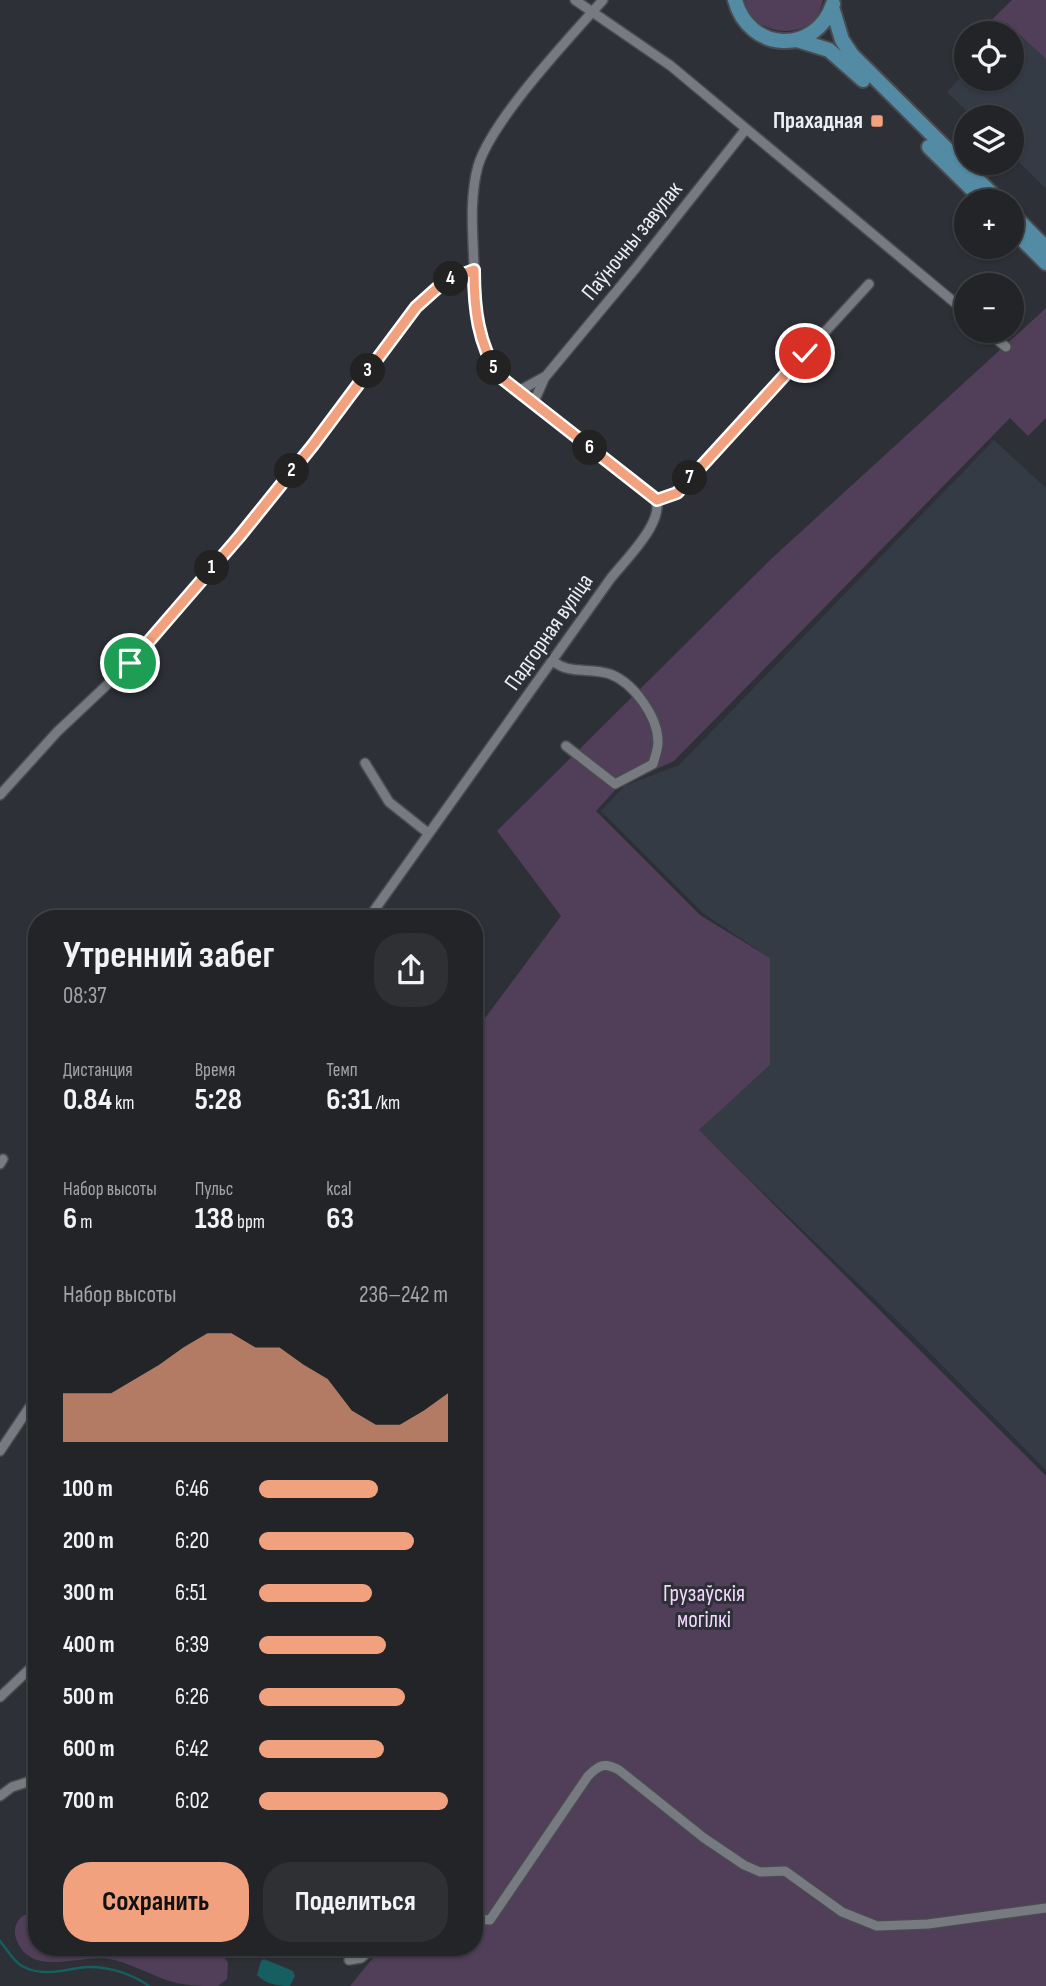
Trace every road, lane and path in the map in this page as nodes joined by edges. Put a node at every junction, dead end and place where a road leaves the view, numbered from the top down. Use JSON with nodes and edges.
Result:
{"nodes":[{"id":1,"x":575,"y":0,"type":"edge"},
{"id":2,"x":603,"y":0,"type":"edge"},
{"id":3,"x":735,"y":0,"type":"edge"},
{"id":4,"x":833,"y":4,"type":"edge"},
{"id":5,"x":593,"y":11,"type":"junction"},
{"id":6,"x":797,"y":40,"type":"junction"},
{"id":7,"x":746,"y":128,"type":"junction"},
{"id":8,"x":972,"y":189,"type":"edge"},
{"id":9,"x":987,"y":189,"type":"edge"},
{"id":10,"x":1024,"y":226,"type":"edge"},
{"id":11,"x":1024,"y":241,"type":"edge"},
{"id":12,"x":1046,"y":248,"type":"edge"},
{"id":13,"x":1046,"y":263,"type":"edge"},
{"id":14,"x":474,"y":270,"type":"junction"},
{"id":15,"x":869,"y":284,"type":"dead end"},
{"id":16,"x":954,"y":302,"type":"edge"},
{"id":17,"x":1002,"y":343,"type":"edge"},
{"id":18,"x":1006,"y":347,"type":"dead end"},
{"id":19,"x":546,"y":376,"type":"junction"},
{"id":20,"x":517,"y":392,"type":"junction"},
{"id":21,"x":530,"y":402,"type":"junction"},
{"id":22,"x":657,"y":500,"type":"junction"},
{"id":23,"x":553,"y":661,"type":"junction"},
{"id":24,"x":566,"y":746,"type":"dead end"},
{"id":25,"x":365,"y":763,"type":"dead end"},
{"id":26,"x":0,"y":795,"type":"edge"},
{"id":27,"x":429,"y":833,"type":"junction"},
{"id":28,"x":374,"y":910,"type":"edge"},
{"id":29,"x":28,"y":1416,"type":"edge"},
{"id":30,"x":0,"y":1451,"type":"edge"},
{"id":31,"x":28,"y":1671,"type":"edge"},
{"id":32,"x":0,"y":1697,"type":"edge"},
{"id":33,"x":28,"y":1782,"type":"edge"},
{"id":34,"x":0,"y":1796,"type":"edge"},
{"id":35,"x":1046,"y":1908,"type":"edge"},
{"id":36,"x":483,"y":1920,"type":"edge"},
{"id":37,"x":363,"y":1956,"type":"edge"},
{"id":38,"x":349,"y":1960,"type":"dead end"}],
"edges":[{"from":1,"to":5,"type":"street"},
{"from":2,"to":5,"type":"street"},
{"from":3,"to":6,"type":"main road"},
{"from":4,"to":6,"type":"main road"},
{"from":4,"to":9,"type":"main road"},
{"from":5,"to":7,"type":"street"},
{"from":5,"to":14,"type":"street"},
{"from":6,"to":8,"type":"main road"},
{"from":7,"to":16,"type":"street"},
{"from":7,"to":19,"type":"street","name":"Паўночны завулак"},
{"from":10,"to":12,"type":"main road"},
{"from":11,"to":13,"type":"main road"},
{"from":14,"to":20,"type":"street"},
{"from":14,"to":26,"type":"street"},
{"from":15,"to":22,"type":"street"},
{"from":17,"to":18,"type":"street"},
{"from":19,"to":20,"type":"street","name":"Паўночны завулак"},
{"from":19,"to":21,"type":"street","name":"Паўночны завулак"},
{"from":20,"to":21,"type":"street"},
{"from":21,"to":22,"type":"street"},
{"from":22,"to":23,"type":"street","name":"Падгорная вуліца"},
{"from":23,"to":24,"type":"street"},
{"from":23,"to":27,"type":"street","name":"Падгорная вуліца"},
{"from":25,"to":27,"type":"street"},
{"from":27,"to":28,"type":"street","name":"Падгорная вуліца"},
{"from":29,"to":30,"type":"street"},
{"from":31,"to":32,"type":"street"},
{"from":33,"to":34,"type":"street"},
{"from":35,"to":36,"type":"street"},
{"from":37,"to":38,"type":"street"}]}
